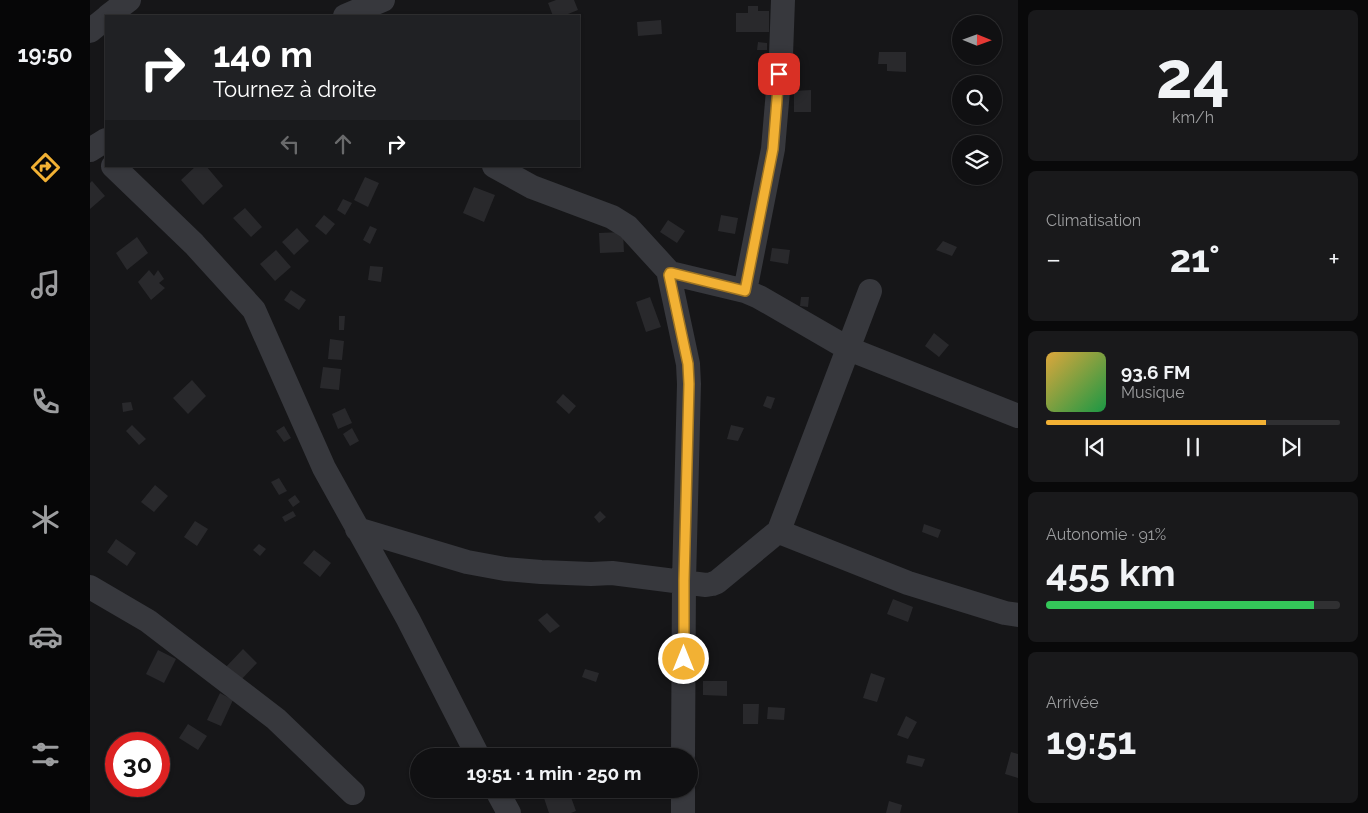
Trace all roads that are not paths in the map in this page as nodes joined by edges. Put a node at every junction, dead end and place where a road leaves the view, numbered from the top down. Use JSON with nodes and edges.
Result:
{"nodes":[{"id":1,"x":128,"y":0,"type":"edge"},
{"id":2,"x":382,"y":0,"type":"edge"},
{"id":3,"x":783,"y":0,"type":"edge"},
{"id":4,"x":109,"y":15,"type":"edge"},
{"id":5,"x":347,"y":15,"type":"edge"},
{"id":6,"x":105,"y":19,"type":"edge"},
{"id":7,"x":90,"y":31,"type":"edge"},
{"id":8,"x":114,"y":167,"type":"edge"},
{"id":9,"x":496,"y":167,"type":"edge"},
{"id":10,"x":670,"y":273,"type":"junction"},
{"id":11,"x":745,"y":291,"type":"junction"},
{"id":12,"x":870,"y":291,"type":"dead end"},
{"id":13,"x":849,"y":349,"type":"junction"},
{"id":14,"x":1018,"y":416,"type":"edge"},
{"id":15,"x":357,"y":529,"type":"junction"},
{"id":16,"x":778,"y":533,"type":"junction"},
{"id":17,"x":684,"y":581,"type":"junction"},
{"id":18,"x":90,"y":587,"type":"edge"},
{"id":19,"x":1018,"y":615,"type":"edge"},
{"id":20,"x":474,"y":748,"type":"edge"},
{"id":21,"x":683,"y":748,"type":"edge"},
{"id":22,"x":353,"y":793,"type":"dead end"},
{"id":23,"x":501,"y":798,"type":"edge"},
{"id":24,"x":683,"y":798,"type":"edge"},
{"id":25,"x":510,"y":813,"type":"edge"},
{"id":26,"x":683,"y":813,"type":"edge"}],
"edges":[{"from":1,"to":4,"type":"street"},
{"from":2,"to":5,"type":"street"},
{"from":3,"to":11,"type":"street"},
{"from":6,"to":7,"type":"street"},
{"from":8,"to":15,"type":"street"},
{"from":9,"to":10,"type":"street"},
{"from":10,"to":11,"type":"street"},
{"from":10,"to":17,"type":"street"},
{"from":11,"to":13,"type":"street"},
{"from":12,"to":13,"type":"street"},
{"from":13,"to":14,"type":"street"},
{"from":13,"to":16,"type":"street"},
{"from":15,"to":17,"type":"street"},
{"from":15,"to":20,"type":"street"},
{"from":16,"to":17,"type":"street"},
{"from":16,"to":19,"type":"street"},
{"from":17,"to":21,"type":"street"},
{"from":18,"to":22,"type":"street"},
{"from":23,"to":25,"type":"street"},
{"from":24,"to":26,"type":"street"}]}
